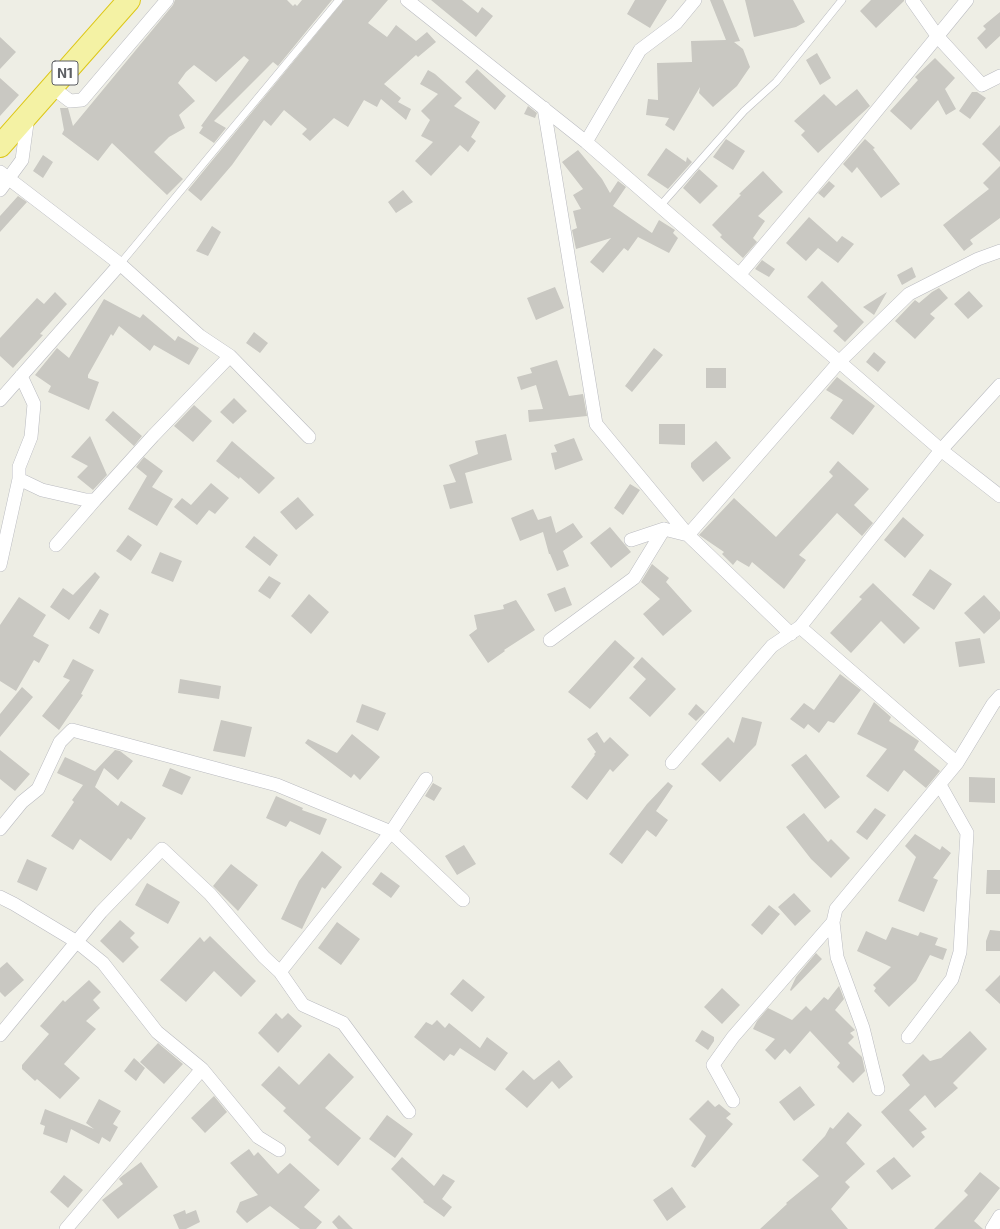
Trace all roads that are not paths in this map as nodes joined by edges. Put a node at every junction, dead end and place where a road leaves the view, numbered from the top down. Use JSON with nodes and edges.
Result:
{"nodes":[{"id":1,"x":129,"y":0,"type":"edge"},
{"id":2,"x":167,"y":0,"type":"edge"},
{"id":3,"x":339,"y":0,"type":"edge"},
{"id":4,"x":407,"y":0,"type":"edge"},
{"id":5,"x":696,"y":0,"type":"edge"},
{"id":6,"x":842,"y":0,"type":"edge"},
{"id":7,"x":912,"y":0,"type":"edge"},
{"id":8,"x":967,"y":0,"type":"edge"},
{"id":9,"x":938,"y":37,"type":"junction"},
{"id":10,"x":1000,"y":76,"type":"edge"},
{"id":11,"x":53,"y":88,"type":"junction"},
{"id":12,"x":544,"y":108,"type":"junction"},
{"id":13,"x":28,"y":116,"type":"junction"},
{"id":14,"x":586,"y":142,"type":"junction"},
{"id":15,"x":0,"y":146,"type":"edge"},
{"id":16,"x":5,"y":176,"type":"edge"},
{"id":17,"x":0,"y":190,"type":"edge"},
{"id":18,"x":660,"y":206,"type":"junction"},
{"id":19,"x":1000,"y":251,"type":"edge"},
{"id":20,"x":120,"y":264,"type":"junction"},
{"id":21,"x":739,"y":275,"type":"junction"},
{"id":22,"x":230,"y":356,"type":"junction"},
{"id":23,"x":839,"y":362,"type":"junction"},
{"id":24,"x":21,"y":376,"type":"junction"},
{"id":25,"x":1000,"y":385,"type":"edge"},
{"id":26,"x":0,"y":400,"type":"edge"},
{"id":27,"x":309,"y":437,"type":"dead end"},
{"id":28,"x":941,"y":450,"type":"junction"},
{"id":29,"x":19,"y":479,"type":"junction"},
{"id":30,"x":1000,"y":496,"type":"edge"},
{"id":31,"x":95,"y":500,"type":"junction"},
{"id":32,"x":664,"y":529,"type":"junction"},
{"id":33,"x":688,"y":535,"type":"junction"},
{"id":34,"x":630,"y":540,"type":"dead end"},
{"id":35,"x":56,"y":545,"type":"dead end"},
{"id":36,"x":0,"y":564,"type":"edge"},
{"id":37,"x":796,"y":630,"type":"junction"},
{"id":38,"x":550,"y":640,"type":"dead end"},
{"id":39,"x":1000,"y":696,"type":"edge"},
{"id":40,"x":672,"y":763,"type":"dead end"},
{"id":41,"x":957,"y":763,"type":"junction"},
{"id":42,"x":426,"y":779,"type":"dead end"},
{"id":43,"x":940,"y":784,"type":"junction"},
{"id":44,"x":0,"y":829,"type":"edge"},
{"id":45,"x":391,"y":832,"type":"junction"},
{"id":46,"x":0,"y":897,"type":"edge"},
{"id":47,"x":463,"y":900,"type":"dead end"},
{"id":48,"x":833,"y":922,"type":"junction"},
{"id":49,"x":76,"y":942,"type":"junction"},
{"id":50,"x":280,"y":972,"type":"junction"},
{"id":51,"x":0,"y":1035,"type":"edge"},
{"id":52,"x":908,"y":1037,"type":"dead end"},
{"id":53,"x":202,"y":1069,"type":"junction"},
{"id":54,"x":878,"y":1089,"type":"dead end"},
{"id":55,"x":733,"y":1102,"type":"dead end"},
{"id":56,"x":409,"y":1112,"type":"dead end"},
{"id":57,"x":279,"y":1150,"type":"dead end"},
{"id":58,"x":1000,"y":1216,"type":"edge"},
{"id":59,"x":66,"y":1229,"type":"edge"},
{"id":60,"x":992,"y":1229,"type":"edge"}],
"edges":[{"from":1,"to":11,"type":"highway","number":"N1"},
{"from":2,"to":11,"type":"street"},
{"from":3,"to":20,"type":"lane"},
{"from":4,"to":12,"type":"street"},
{"from":5,"to":14,"type":"street"},
{"from":6,"to":18,"type":"lane"},
{"from":7,"to":9,"type":"street"},
{"from":8,"to":9,"type":"street"},
{"from":9,"to":10,"type":"street"},
{"from":9,"to":21,"type":"street"},
{"from":11,"to":13,"type":"highway","number":"N1"},
{"from":12,"to":14,"type":"street"},
{"from":12,"to":33,"type":"street"},
{"from":13,"to":15,"type":"highway","number":"N1"},
{"from":13,"to":16,"type":"street"},
{"from":14,"to":18,"type":"street"},
{"from":16,"to":17,"type":"street"},
{"from":16,"to":20,"type":"street"},
{"from":18,"to":21,"type":"street"},
{"from":19,"to":23,"type":"street"},
{"from":20,"to":22,"type":"street"},
{"from":20,"to":24,"type":"street"},
{"from":21,"to":23,"type":"street"},
{"from":22,"to":27,"type":"street"},
{"from":22,"to":31,"type":"street"},
{"from":23,"to":28,"type":"street"},
{"from":23,"to":33,"type":"street"},
{"from":24,"to":26,"type":"street"},
{"from":24,"to":29,"type":"street"},
{"from":25,"to":28,"type":"street"},
{"from":28,"to":30,"type":"street"},
{"from":28,"to":37,"type":"street"},
{"from":29,"to":31,"type":"street"},
{"from":29,"to":36,"type":"street"},
{"from":31,"to":35,"type":"street"},
{"from":32,"to":33,"type":"street"},
{"from":32,"to":34,"type":"street"},
{"from":32,"to":38,"type":"street"},
{"from":33,"to":37,"type":"street"},
{"from":37,"to":40,"type":"street"},
{"from":37,"to":41,"type":"street"},
{"from":39,"to":41,"type":"street"},
{"from":41,"to":43,"type":"street"},
{"from":42,"to":45,"type":"street"},
{"from":43,"to":48,"type":"street"},
{"from":43,"to":52,"type":"street"},
{"from":44,"to":45,"type":"street"},
{"from":45,"to":47,"type":"street"},
{"from":45,"to":50,"type":"street"},
{"from":46,"to":49,"type":"street"},
{"from":48,"to":54,"type":"street"},
{"from":48,"to":55,"type":"street"},
{"from":49,"to":50,"type":"street"},
{"from":49,"to":51,"type":"street"},
{"from":49,"to":53,"type":"street"},
{"from":50,"to":56,"type":"street"},
{"from":53,"to":57,"type":"street"},
{"from":53,"to":59,"type":"street"},
{"from":58,"to":60,"type":"street"}]}
